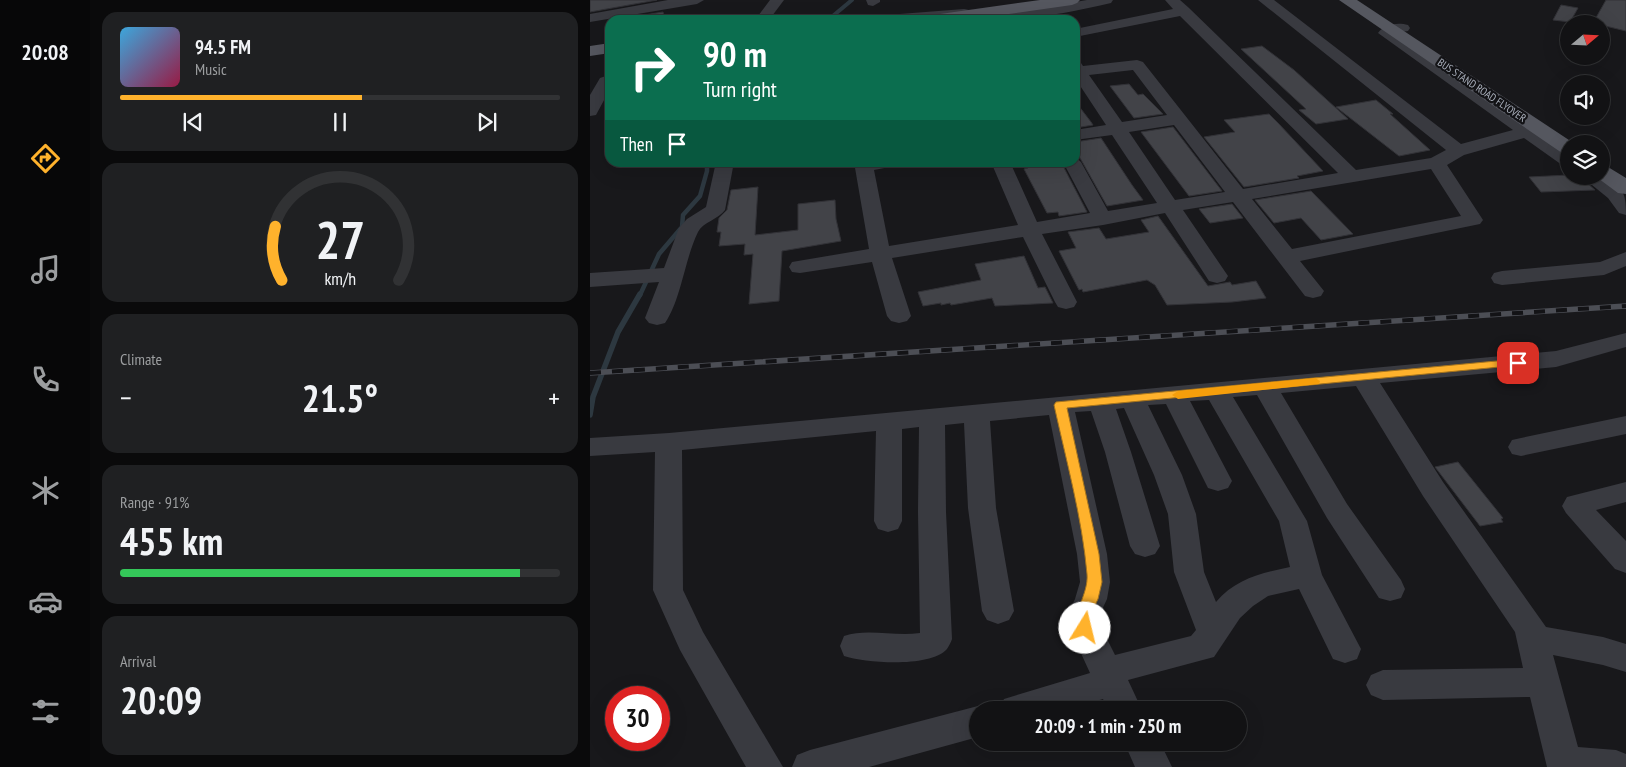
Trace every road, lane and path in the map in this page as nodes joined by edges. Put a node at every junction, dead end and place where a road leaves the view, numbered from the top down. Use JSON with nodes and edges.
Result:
{"nodes":[{"id":1,"x":697,"y":0,"type":"edge"},
{"id":2,"x":777,"y":0,"type":"edge"},
{"id":3,"x":946,"y":0,"type":"edge"},
{"id":4,"x":1056,"y":0,"type":"edge"},
{"id":5,"x":1072,"y":0,"type":"edge"},
{"id":6,"x":1090,"y":0,"type":"edge"},
{"id":7,"x":1106,"y":0,"type":"edge"},
{"id":8,"x":1265,"y":0,"type":"edge"},
{"id":9,"x":1347,"y":0,"type":"edge"},
{"id":10,"x":1363,"y":0,"type":"edge"},
{"id":11,"x":1178,"y":6,"type":"edge"},
{"id":12,"x":622,"y":11,"type":"edge"},
{"id":13,"x":950,"y":14,"type":"junction"},
{"id":14,"x":766,"y":15,"type":"edge"},
{"id":15,"x":937,"y":15,"type":"edge"},
{"id":16,"x":968,"y":15,"type":"edge"},
{"id":17,"x":1000,"y":15,"type":"edge"},
{"id":18,"x":1045,"y":15,"type":"edge"},
{"id":19,"x":590,"y":18,"type":"edge"},
{"id":20,"x":1399,"y":30,"type":"junction"},
{"id":21,"x":1080,"y":31,"type":"edge"},
{"id":22,"x":1080,"y":69,"type":"edge"},
{"id":23,"x":1080,"y":75,"type":"edge"},
{"id":24,"x":602,"y":82,"type":"edge"},
{"id":25,"x":590,"y":111,"type":"edge"},
{"id":26,"x":1178,"y":120,"type":"junction"},
{"id":27,"x":1118,"y":129,"type":"junction"},
{"id":28,"x":1526,"y":132,"type":"junction"},
{"id":29,"x":1080,"y":134,"type":"edge"},
{"id":30,"x":1565,"y":135,"type":"edge"},
{"id":31,"x":1560,"y":143,"type":"edge"},
{"id":32,"x":1458,"y":151,"type":"junction"},
{"id":33,"x":1560,"y":155,"type":"edge"},
{"id":34,"x":1436,"y":163,"type":"junction"},
{"id":35,"x":724,"y":167,"type":"edge"},
{"id":36,"x":865,"y":167,"type":"edge"},
{"id":37,"x":1002,"y":167,"type":"edge"},
{"id":38,"x":1075,"y":167,"type":"edge"},
{"id":39,"x":1610,"y":167,"type":"edge"},
{"id":40,"x":1351,"y":176,"type":"junction"},
{"id":41,"x":1610,"y":176,"type":"edge"},
{"id":42,"x":1625,"y":183,"type":"edge"},
{"id":43,"x":1602,"y":185,"type":"edge"},
{"id":44,"x":1239,"y":196,"type":"junction"},
{"id":45,"x":1170,"y":208,"type":"junction"},
{"id":46,"x":1626,"y":209,"type":"edge"},
{"id":47,"x":1103,"y":219,"type":"junction"},
{"id":48,"x":1030,"y":230,"type":"junction"},
{"id":49,"x":880,"y":254,"type":"junction"},
{"id":50,"x":1286,"y":257,"type":"junction"},
{"id":51,"x":1626,"y":258,"type":"edge"},
{"id":52,"x":800,"y":267,"type":"dead end"},
{"id":53,"x":670,"y":274,"type":"junction"},
{"id":54,"x":1217,"y":276,"type":"dead end"},
{"id":55,"x":1502,"y":278,"type":"dead end"},
{"id":56,"x":590,"y":280,"type":"edge"},
{"id":57,"x":1313,"y":291,"type":"dead end"},
{"id":58,"x":1066,"y":302,"type":"dead end"},
{"id":59,"x":899,"y":316,"type":"dead end"},
{"id":60,"x":657,"y":318,"type":"dead end"},
{"id":61,"x":1626,"y":340,"type":"edge"},
{"id":62,"x":1364,"y":378,"type":"junction"},
{"id":63,"x":1264,"y":385,"type":"junction"},
{"id":64,"x":1217,"y":392,"type":"junction"},
{"id":65,"x":1174,"y":395,"type":"junction"},
{"id":66,"x":1132,"y":398,"type":"junction"},
{"id":67,"x":1100,"y":401,"type":"junction"},
{"id":68,"x":1060,"y":405,"type":"junction"},
{"id":69,"x":976,"y":412,"type":"junction"},
{"id":70,"x":932,"y":417,"type":"junction"},
{"id":71,"x":889,"y":421,"type":"junction"},
{"id":72,"x":1626,"y":425,"type":"edge"},
{"id":73,"x":669,"y":442,"type":"junction"},
{"id":74,"x":590,"y":447,"type":"edge"},
{"id":75,"x":1521,"y":447,"type":"dead end"},
{"id":76,"x":1218,"y":481,"type":"dead end"},
{"id":77,"x":1626,"y":492,"type":"edge"},
{"id":78,"x":888,"y":521,"type":"dead end"},
{"id":79,"x":1145,"y":546,"type":"dead end"},
{"id":80,"x":1626,"y":561,"type":"edge"},
{"id":81,"x":1307,"y":575,"type":"junction"},
{"id":82,"x":1390,"y":589,"type":"dead end"},
{"id":83,"x":998,"y":611,"type":"dead end"},
{"id":84,"x":1211,"y":636,"type":"junction"},
{"id":85,"x":1532,"y":638,"type":"junction"},
{"id":86,"x":856,"y":646,"type":"dead end"},
{"id":87,"x":1345,"y":649,"type":"dead end"},
{"id":88,"x":1626,"y":658,"type":"edge"},
{"id":89,"x":1543,"y":682,"type":"junction"},
{"id":90,"x":1383,"y":685,"type":"dead end"},
{"id":91,"x":1114,"y":688,"type":"edge"},
{"id":92,"x":1056,"y":701,"type":"edge"},
{"id":93,"x":969,"y":723,"type":"edge"},
{"id":94,"x":1146,"y":751,"type":"edge"},
{"id":95,"x":1564,"y":764,"type":"edge"},
{"id":96,"x":765,"y":767,"type":"edge"},
{"id":97,"x":810,"y":767,"type":"edge"},
{"id":98,"x":1154,"y":767,"type":"edge"},
{"id":99,"x":1616,"y":767,"type":"edge"}],
"edges":[{"from":1,"to":12,"type":"street"},
{"from":2,"to":14,"type":"street"},
{"from":3,"to":13,"type":"street"},
{"from":4,"to":13,"type":"street"},
{"from":5,"to":16,"type":"main road"},
{"from":6,"to":17,"type":"main road"},
{"from":7,"to":18,"type":"street"},
{"from":8,"to":32,"type":"street"},
{"from":9,"to":20,"type":"main road"},
{"from":10,"to":20,"type":"main road"},
{"from":11,"to":21,"type":"street"},
{"from":11,"to":40,"type":"street"},
{"from":12,"to":19,"type":"street"},
{"from":13,"to":15,"type":"street"},
{"from":20,"to":28,"type":"street"},
{"from":20,"to":30,"type":"main road","name":"BUS STAND ROAD FLYOVER"},
{"from":20,"to":31,"type":"main road","name":"BUS STAND ROAD FLYOVER"},
{"from":22,"to":26,"type":"street"},
{"from":23,"to":27,"type":"street"},
{"from":24,"to":25,"type":"street"},
{"from":26,"to":27,"type":"street"},
{"from":26,"to":44,"type":"street"},
{"from":27,"to":29,"type":"street"},
{"from":27,"to":45,"type":"street"},
{"from":28,"to":32,"type":"street"},
{"from":28,"to":33,"type":"street"},
{"from":32,"to":34,"type":"street"},
{"from":34,"to":40,"type":"street"},
{"from":34,"to":50,"type":"street"},
{"from":35,"to":53,"type":"street"},
{"from":36,"to":49,"type":"street"},
{"from":37,"to":48,"type":"street"},
{"from":38,"to":47,"type":"street"},
{"from":39,"to":42,"type":"main road"},
{"from":40,"to":44,"type":"street"},
{"from":41,"to":42,"type":"main road"},
{"from":43,"to":46,"type":"street"},
{"from":44,"to":45,"type":"street"},
{"from":44,"to":50,"type":"street"},
{"from":45,"to":47,"type":"street"},
{"from":45,"to":54,"type":"street"},
{"from":47,"to":48,"type":"street"},
{"from":48,"to":49,"type":"street"},
{"from":48,"to":58,"type":"street"},
{"from":49,"to":52,"type":"street"},
{"from":49,"to":59,"type":"street"},
{"from":50,"to":57,"type":"street"},
{"from":51,"to":55,"type":"street"},
{"from":53,"to":56,"type":"street"},
{"from":53,"to":60,"type":"street"},
{"from":61,"to":62,"type":"street"},
{"from":62,"to":63,"type":"street"},
{"from":62,"to":85,"type":"street"},
{"from":63,"to":64,"type":"street"},
{"from":63,"to":82,"type":"street"},
{"from":64,"to":65,"type":"street"},
{"from":64,"to":81,"type":"street"},
{"from":65,"to":66,"type":"street"},
{"from":65,"to":76,"type":"street"},
{"from":66,"to":67,"type":"street"},
{"from":66,"to":84,"type":"street"},
{"from":67,"to":68,"type":"street"},
{"from":67,"to":79,"type":"street"},
{"from":68,"to":69,"type":"street"},
{"from":68,"to":91,"type":"street"},
{"from":69,"to":70,"type":"street"},
{"from":69,"to":83,"type":"street"},
{"from":70,"to":71,"type":"street"},
{"from":70,"to":86,"type":"street"},
{"from":71,"to":73,"type":"street"},
{"from":71,"to":78,"type":"street"},
{"from":72,"to":75,"type":"street"},
{"from":73,"to":74,"type":"street"},
{"from":73,"to":96,"type":"street"},
{"from":77,"to":80,"type":"street"},
{"from":81,"to":84,"type":"street"},
{"from":81,"to":87,"type":"street"},
{"from":84,"to":91,"type":"street"},
{"from":85,"to":88,"type":"street"},
{"from":85,"to":89,"type":"street"},
{"from":89,"to":90,"type":"street"},
{"from":89,"to":95,"type":"street"},
{"from":91,"to":92,"type":"street"},
{"from":93,"to":97,"type":"street"},
{"from":94,"to":98,"type":"street"},
{"from":95,"to":99,"type":"street"}]}
